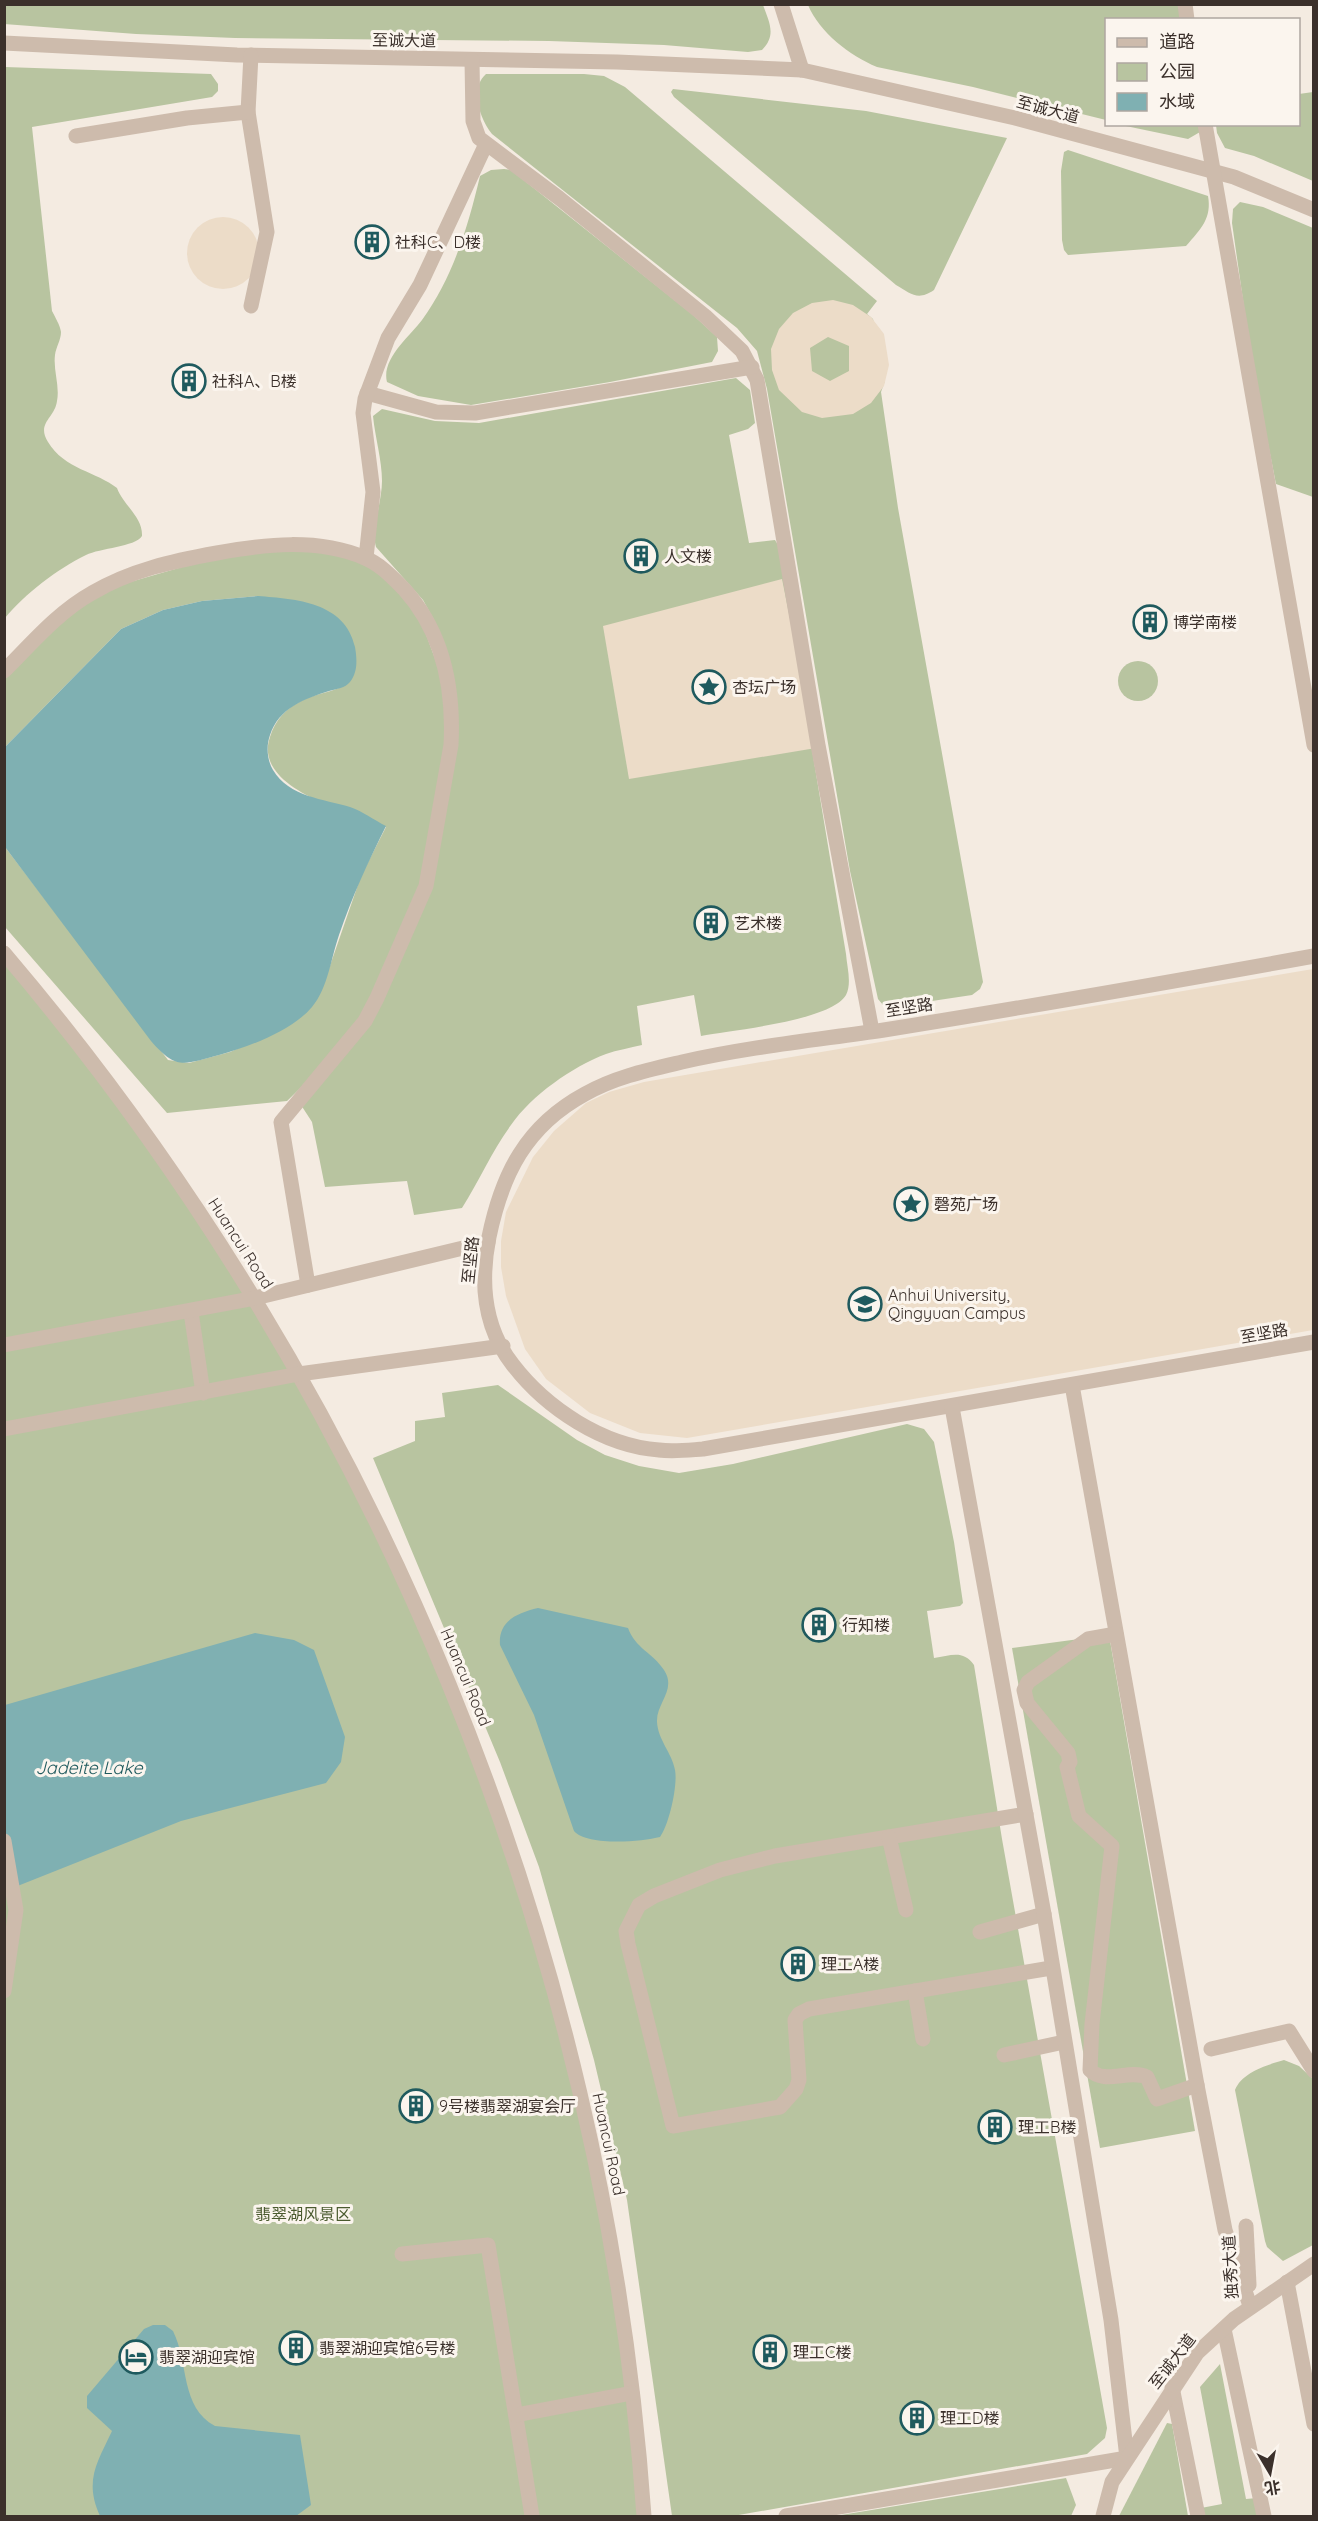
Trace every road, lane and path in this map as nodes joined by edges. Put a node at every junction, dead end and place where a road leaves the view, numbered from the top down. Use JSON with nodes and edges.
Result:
{"nodes":[{"id":1,"x":781,"y":4,"type":"edge"},
{"id":2,"x":4,"y":43,"type":"edge"},
{"id":3,"x":251,"y":55,"type":"junction"},
{"id":4,"x":472,"y":60,"type":"junction"},
{"id":5,"x":802,"y":70,"type":"junction"},
{"id":6,"x":248,"y":112,"type":"junction"},
{"id":7,"x":1205,"y":126,"type":"edge"},
{"id":8,"x":76,"y":136,"type":"dead end"},
{"id":9,"x":486,"y":144,"type":"junction"},
{"id":10,"x":1213,"y":171,"type":"junction"},
{"id":11,"x":1314,"y":210,"type":"edge"},
{"id":12,"x":251,"y":306,"type":"dead end"},
{"id":13,"x":752,"y":367,"type":"junction"},
{"id":14,"x":367,"y":393,"type":"junction"},
{"id":15,"x":366,"y":558,"type":"junction"},
{"id":16,"x":4,"y":671,"type":"edge"},
{"id":17,"x":1311,"y":716,"type":"edge"},
{"id":18,"x":1314,"y":745,"type":"edge"},
{"id":19,"x":4,"y":953,"type":"edge"},
{"id":20,"x":1314,"y":956,"type":"edge"},
{"id":21,"x":872,"y":1032,"type":"junction"},
{"id":22,"x":488,"y":1242,"type":"junction"},
{"id":23,"x":308,"y":1286,"type":"junction"},
{"id":24,"x":255,"y":1299,"type":"junction"},
{"id":25,"x":191,"y":1312,"type":"junction"},
{"id":26,"x":1314,"y":1342,"type":"edge"},
{"id":27,"x":4,"y":1345,"type":"edge"},
{"id":28,"x":503,"y":1346,"type":"junction"},
{"id":29,"x":299,"y":1374,"type":"junction"},
{"id":30,"x":1072,"y":1385,"type":"junction"},
{"id":31,"x":203,"y":1393,"type":"junction"},
{"id":32,"x":952,"y":1407,"type":"junction"},
{"id":33,"x":4,"y":1429,"type":"edge"},
{"id":34,"x":1116,"y":1634,"type":"junction"},
{"id":35,"x":1026,"y":1814,"type":"junction"},
{"id":36,"x":889,"y":1837,"type":"junction"},
{"id":37,"x":4,"y":1841,"type":"edge"},
{"id":38,"x":906,"y":1910,"type":"dead end"},
{"id":39,"x":1044,"y":1914,"type":"junction"},
{"id":40,"x":980,"y":1932,"type":"dead end"},
{"id":41,"x":1052,"y":1968,"type":"junction"},
{"id":42,"x":4,"y":1991,"type":"edge"},
{"id":43,"x":915,"y":1991,"type":"junction"},
{"id":44,"x":923,"y":2039,"type":"dead end"},
{"id":45,"x":1064,"y":2042,"type":"junction"},
{"id":46,"x":1210,"y":2049,"type":"dead end"},
{"id":47,"x":1004,"y":2055,"type":"dead end"},
{"id":48,"x":1314,"y":2071,"type":"edge"},
{"id":49,"x":1197,"y":2085,"type":"junction"},
{"id":50,"x":1246,"y":2226,"type":"dead end"},
{"id":51,"x":402,"y":2254,"type":"dead end"},
{"id":52,"x":1314,"y":2264,"type":"edge"},
{"id":53,"x":1287,"y":2282,"type":"junction"},
{"id":54,"x":1250,"y":2306,"type":"junction"},
{"id":55,"x":1224,"y":2329,"type":"junction"},
{"id":56,"x":1172,"y":2387,"type":"junction"},
{"id":57,"x":633,"y":2393,"type":"junction"},
{"id":58,"x":516,"y":2415,"type":"junction"},
{"id":59,"x":1314,"y":2424,"type":"edge"},
{"id":60,"x":1127,"y":2458,"type":"junction"},
{"id":61,"x":532,"y":2517,"type":"edge"},
{"id":62,"x":644,"y":2517,"type":"edge"},
{"id":63,"x":786,"y":2517,"type":"edge"},
{"id":64,"x":1103,"y":2517,"type":"edge"},
{"id":65,"x":1198,"y":2517,"type":"edge"},
{"id":66,"x":1264,"y":2517,"type":"edge"}],
"edges":[{"from":1,"to":5,"type":"street"},
{"from":2,"to":3,"type":"street","name":"至诚大道"},
{"from":3,"to":4,"type":"street","name":"至诚大道"},
{"from":3,"to":6,"type":"street"},
{"from":4,"to":5,"type":"street","name":"至诚大道"},
{"from":4,"to":9,"type":"street"},
{"from":5,"to":10,"type":"street","name":"至诚大道"},
{"from":6,"to":8,"type":"street"},
{"from":6,"to":12,"type":"street"},
{"from":7,"to":10,"type":"street"},
{"from":9,"to":13,"type":"street"},
{"from":9,"to":14,"type":"street"},
{"from":10,"to":11,"type":"street","name":"至诚大道"},
{"from":10,"to":17,"type":"street"},
{"from":13,"to":14,"type":"street"},
{"from":13,"to":21,"type":"street"},
{"from":14,"to":15,"type":"street"},
{"from":15,"to":16,"type":"street"},
{"from":15,"to":23,"type":"street"},
{"from":17,"to":18,"type":"street"},
{"from":19,"to":24,"type":"street","name":"Huancui Road"},
{"from":20,"to":21,"type":"street","name":"至坚路"},
{"from":21,"to":22,"type":"street","name":"至坚路"},
{"from":22,"to":23,"type":"street"},
{"from":22,"to":28,"type":"street","name":"至坚路"},
{"from":23,"to":24,"type":"street"},
{"from":24,"to":25,"type":"street"},
{"from":24,"to":29,"type":"street","name":"Huancui Road"},
{"from":25,"to":27,"type":"street"},
{"from":25,"to":31,"type":"street"},
{"from":26,"to":30,"type":"street","name":"至坚路"},
{"from":28,"to":29,"type":"street"},
{"from":28,"to":32,"type":"street","name":"至坚路"},
{"from":29,"to":31,"type":"street"},
{"from":29,"to":57,"type":"street","name":"Huancui Road"},
{"from":30,"to":32,"type":"street","name":"至坚路"},
{"from":30,"to":34,"type":"street"},
{"from":31,"to":33,"type":"street"},
{"from":32,"to":35,"type":"street"},
{"from":34,"to":49,"type":"street"},
{"from":34,"to":49,"type":"street"},
{"from":35,"to":36,"type":"street"},
{"from":35,"to":39,"type":"street"},
{"from":36,"to":38,"type":"street"},
{"from":36,"to":43,"type":"street"},
{"from":37,"to":42,"type":"street"},
{"from":39,"to":40,"type":"street"},
{"from":39,"to":41,"type":"street"},
{"from":41,"to":43,"type":"street"},
{"from":41,"to":45,"type":"street"},
{"from":43,"to":44,"type":"street"},
{"from":45,"to":47,"type":"street"},
{"from":45,"to":60,"type":"street"},
{"from":46,"to":48,"type":"street"},
{"from":49,"to":54,"type":"street"},
{"from":50,"to":54,"type":"street","name":"独秀大道"},
{"from":51,"to":58,"type":"street"},
{"from":52,"to":53,"type":"street","name":"至诚大道"},
{"from":53,"to":54,"type":"street","name":"至诚大道"},
{"from":53,"to":59,"type":"street"},
{"from":54,"to":55,"type":"street","name":"至诚大道"},
{"from":55,"to":56,"type":"street","name":"至诚大道"},
{"from":55,"to":66,"type":"street"},
{"from":56,"to":60,"type":"street","name":"至诚大道"},
{"from":56,"to":65,"type":"street"},
{"from":57,"to":58,"type":"street"},
{"from":57,"to":62,"type":"street","name":"Huancui Road"},
{"from":58,"to":61,"type":"street"},
{"from":60,"to":63,"type":"street"},
{"from":60,"to":64,"type":"street","name":"至诚大道"}]}
